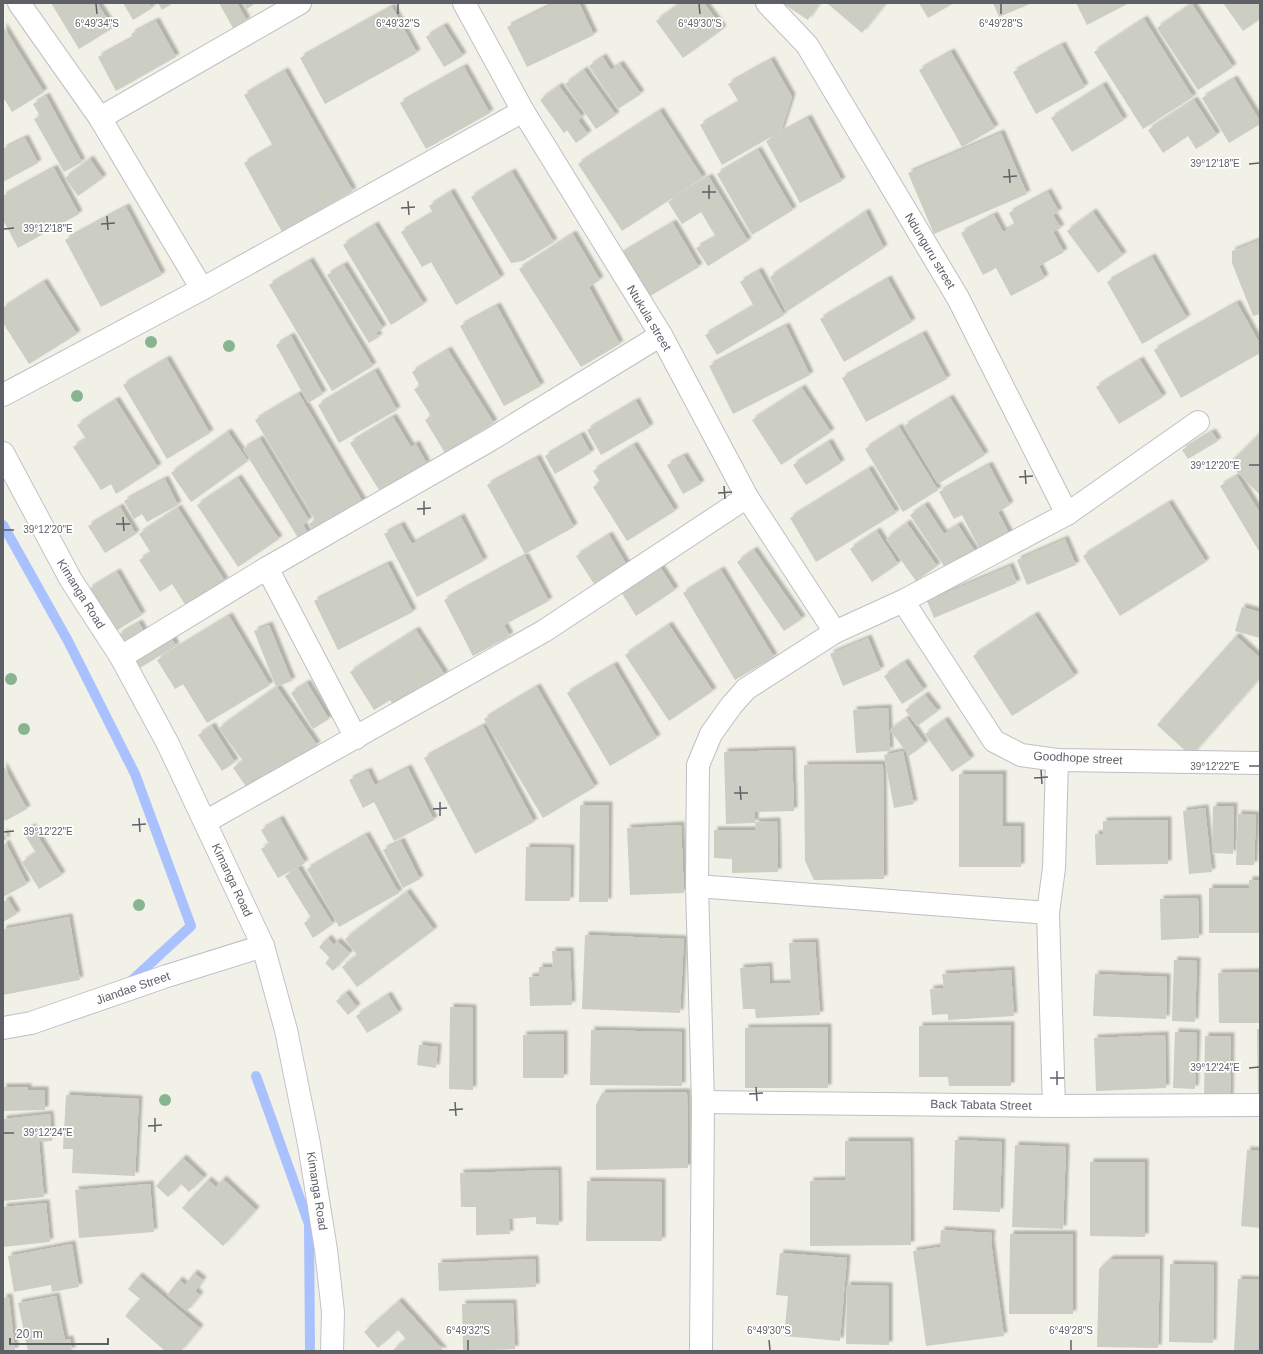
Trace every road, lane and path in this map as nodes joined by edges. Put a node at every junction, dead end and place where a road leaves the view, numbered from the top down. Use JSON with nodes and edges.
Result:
{"nodes":[{"id":1,"x":19,"y":3,"type":"edge"},
{"id":2,"x":300,"y":3,"type":"edge"},
{"id":3,"x":464,"y":3,"type":"edge"},
{"id":4,"x":767,"y":3,"type":"edge"},
{"id":5,"x":523,"y":110,"type":"junction"},
{"id":6,"x":100,"y":118,"type":"junction"},
{"id":7,"x":202,"y":289,"type":"junction"},
{"id":8,"x":661,"y":336,"type":"junction"},
{"id":9,"x":3,"y":395,"type":"edge"},
{"id":10,"x":1198,"y":422,"type":"dead end"},
{"id":11,"x":3,"y":453,"type":"edge"},
{"id":12,"x":747,"y":497,"type":"junction"},
{"id":13,"x":1067,"y":514,"type":"junction"},
{"id":14,"x":268,"y":568,"type":"junction"},
{"id":15,"x":903,"y":601,"type":"junction"},
{"id":16,"x":835,"y":632,"type":"junction"},
{"id":17,"x":121,"y":657,"type":"junction"},
{"id":18,"x":356,"y":738,"type":"junction"},
{"id":19,"x":1057,"y":760,"type":"junction"},
{"id":20,"x":1260,"y":763,"type":"edge"},
{"id":21,"x":205,"y":822,"type":"junction"},
{"id":22,"x":697,"y":886,"type":"junction"},
{"id":23,"x":1048,"y":912,"type":"junction"},
{"id":24,"x":263,"y":946,"type":"junction"},
{"id":25,"x":3,"y":1028,"type":"edge"},
{"id":26,"x":702,"y":1102,"type":"junction"},
{"id":27,"x":1260,"y":1105,"type":"edge"},
{"id":28,"x":1054,"y":1106,"type":"junction"},
{"id":29,"x":332,"y":1351,"type":"edge"},
{"id":30,"x":696,"y":1351,"type":"edge"},
{"id":31,"x":701,"y":1351,"type":"edge"},
{"id":32,"x":707,"y":1351,"type":"edge"}],
"edges":[{"from":1,"to":6,"type":"street"},
{"from":2,"to":6,"type":"street"},
{"from":3,"to":5,"type":"street","name":"Ntukula street"},
{"from":4,"to":13,"type":"street","name":"Ndunguru street"},
{"from":5,"to":7,"type":"street"},
{"from":5,"to":8,"type":"street","name":"Ntukula street"},
{"from":6,"to":7,"type":"street"},
{"from":7,"to":9,"type":"street"},
{"from":8,"to":12,"type":"street","name":"Ntukula street"},
{"from":8,"to":14,"type":"street"},
{"from":10,"to":13,"type":"street"},
{"from":11,"to":17,"type":"street","name":"Kimanga Road"},
{"from":12,"to":16,"type":"street","name":"Ntukula street"},
{"from":12,"to":18,"type":"street"},
{"from":13,"to":15,"type":"street"},
{"from":14,"to":17,"type":"street"},
{"from":14,"to":18,"type":"street"},
{"from":15,"to":16,"type":"street"},
{"from":15,"to":19,"type":"street","name":"Goodhope street"},
{"from":16,"to":22,"type":"street"},
{"from":17,"to":21,"type":"street","name":"Kimanga Road"},
{"from":18,"to":21,"type":"street"},
{"from":19,"to":20,"type":"street","name":"Goodhope street"},
{"from":19,"to":23,"type":"street"},
{"from":21,"to":24,"type":"street","name":"Kimanga Road"},
{"from":22,"to":23,"type":"street"},
{"from":22,"to":26,"type":"street"},
{"from":23,"to":28,"type":"street"},
{"from":24,"to":25,"type":"street","name":"Jiandae Street"},
{"from":24,"to":29,"type":"street","name":"Kimanga Road"},
{"from":26,"to":28,"type":"street","name":"Back Tabata Street"},
{"from":26,"to":31,"type":"street"},
{"from":27,"to":28,"type":"street","name":"Back Tabata Street"},
{"from":30,"to":31,"type":"street"},
{"from":31,"to":32,"type":"street"}]}
